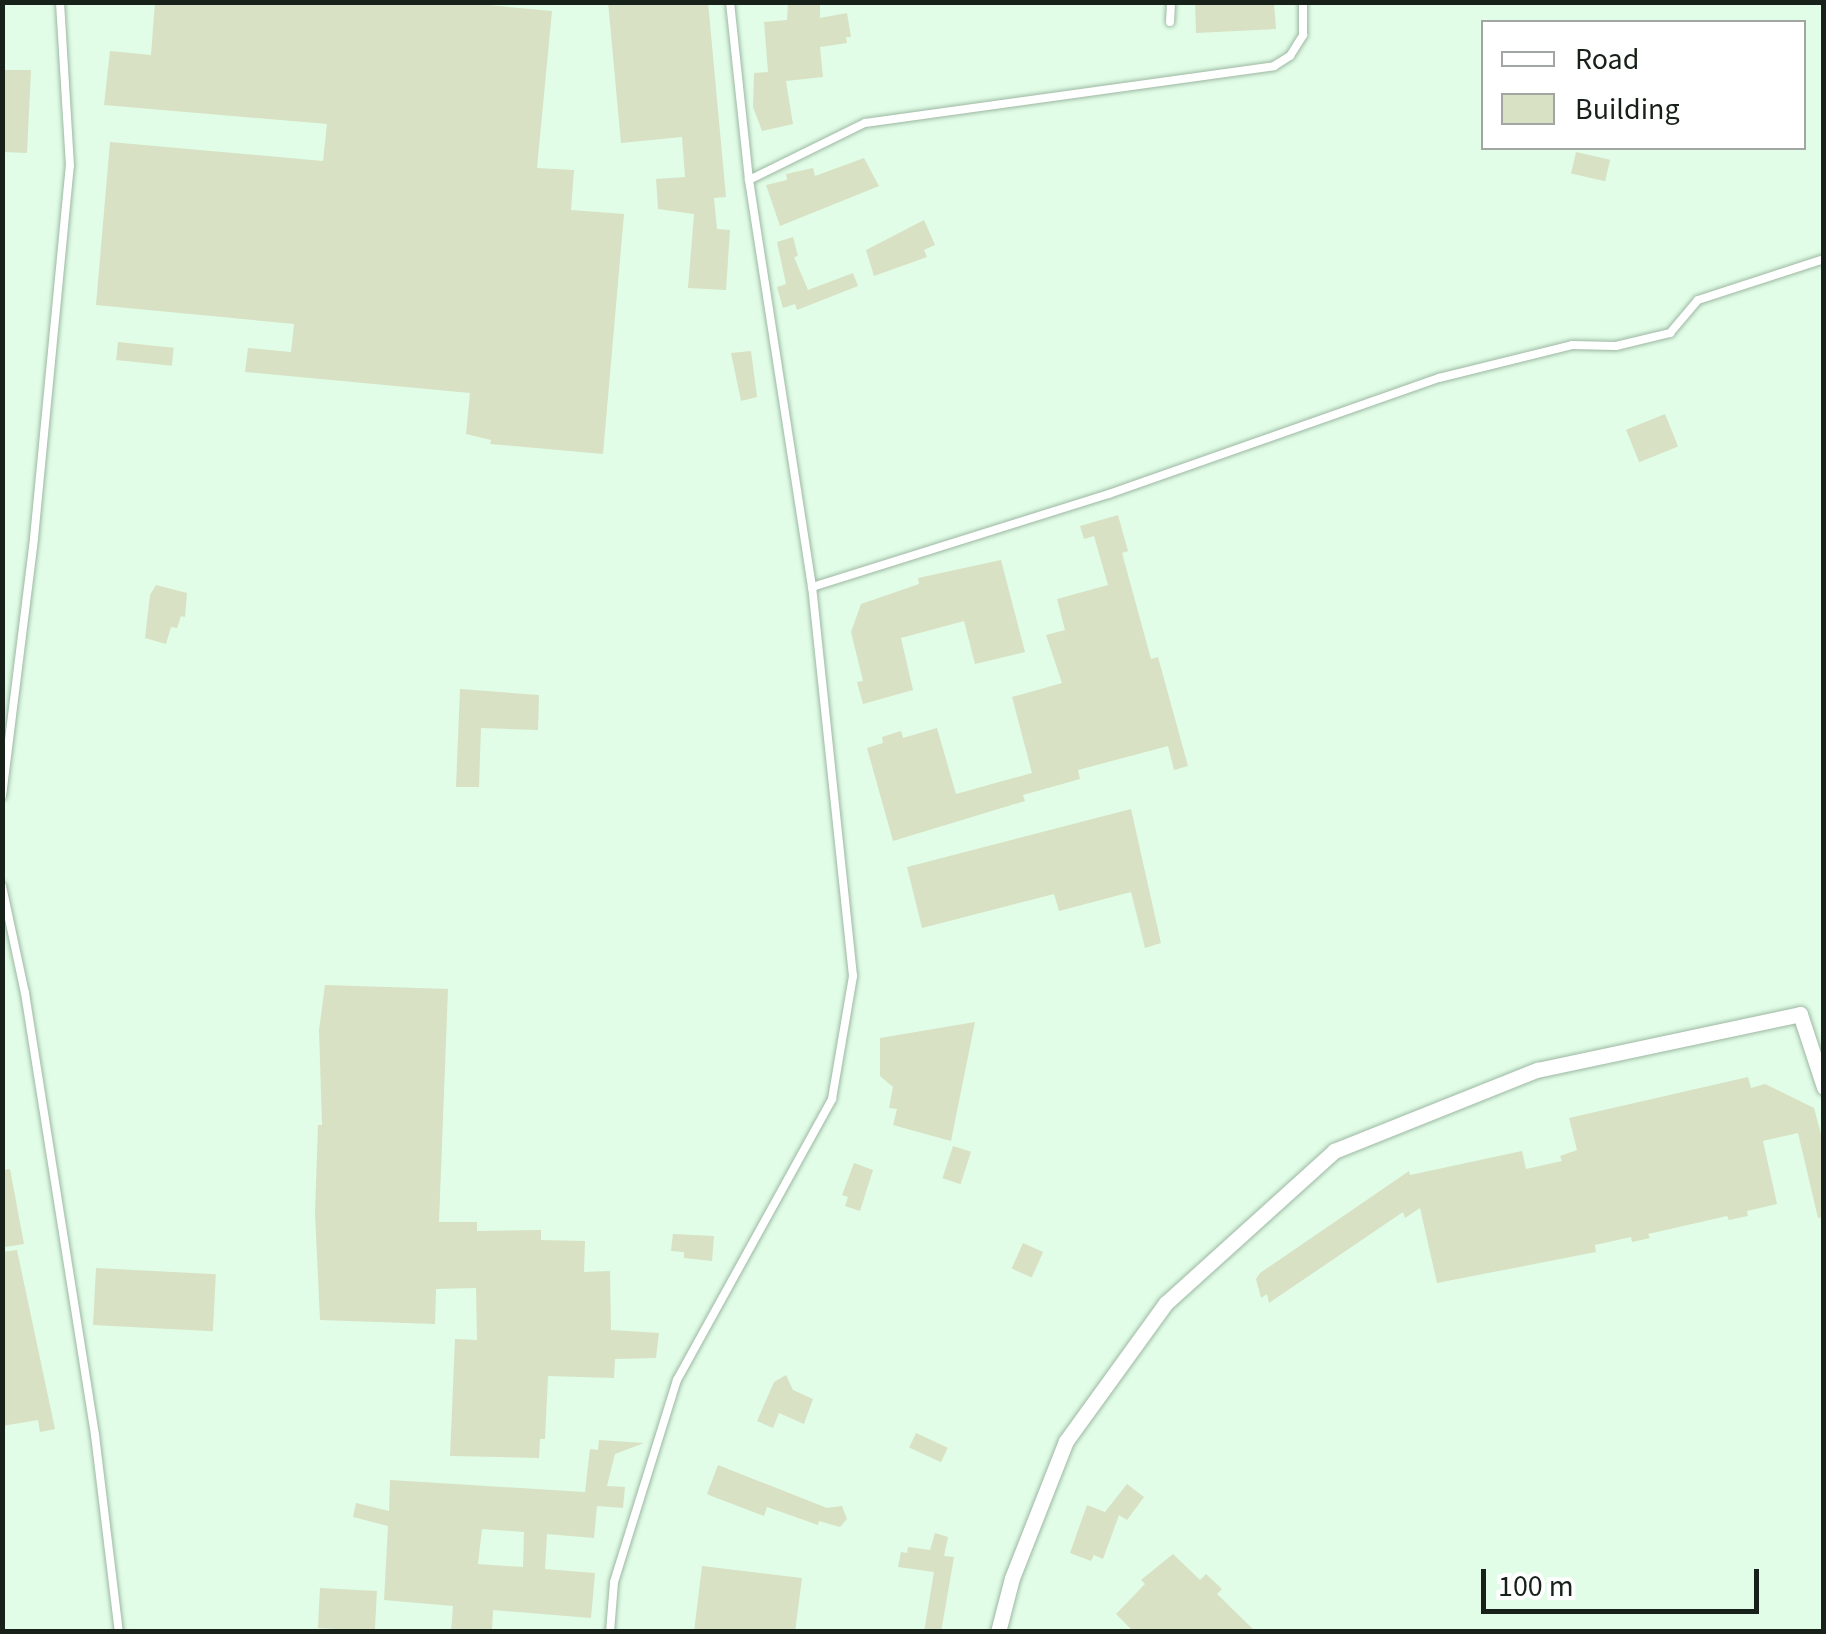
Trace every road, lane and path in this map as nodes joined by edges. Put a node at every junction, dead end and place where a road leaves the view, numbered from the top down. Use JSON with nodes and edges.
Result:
{"nodes":[{"id":1,"x":60,"y":2,"type":"edge"},
{"id":2,"x":730,"y":2,"type":"edge"},
{"id":3,"x":1170,"y":2,"type":"edge"},
{"id":4,"x":1304,"y":2,"type":"edge"},
{"id":5,"x":1170,"y":22,"type":"dead end"},
{"id":6,"x":749,"y":180,"type":"junction"},
{"id":7,"x":1824,"y":260,"type":"edge"},
{"id":8,"x":812,"y":587,"type":"junction"},
{"id":9,"x":2,"y":796,"type":"edge"},
{"id":10,"x":2,"y":886,"type":"edge"},
{"id":11,"x":1824,"y":1087,"type":"edge"},
{"id":12,"x":119,"y":1632,"type":"edge"},
{"id":13,"x":610,"y":1632,"type":"edge"},
{"id":14,"x":998,"y":1632,"type":"edge"}],
"edges":[{"from":1,"to":9,"type":"lane"},
{"from":2,"to":6,"type":"lane"},
{"from":3,"to":5,"type":"lane"},
{"from":4,"to":6,"type":"lane"},
{"from":6,"to":8,"type":"lane"},
{"from":7,"to":8,"type":"lane"},
{"from":8,"to":13,"type":"lane"},
{"from":10,"to":12,"type":"lane"},
{"from":11,"to":14,"type":"street"}]}
